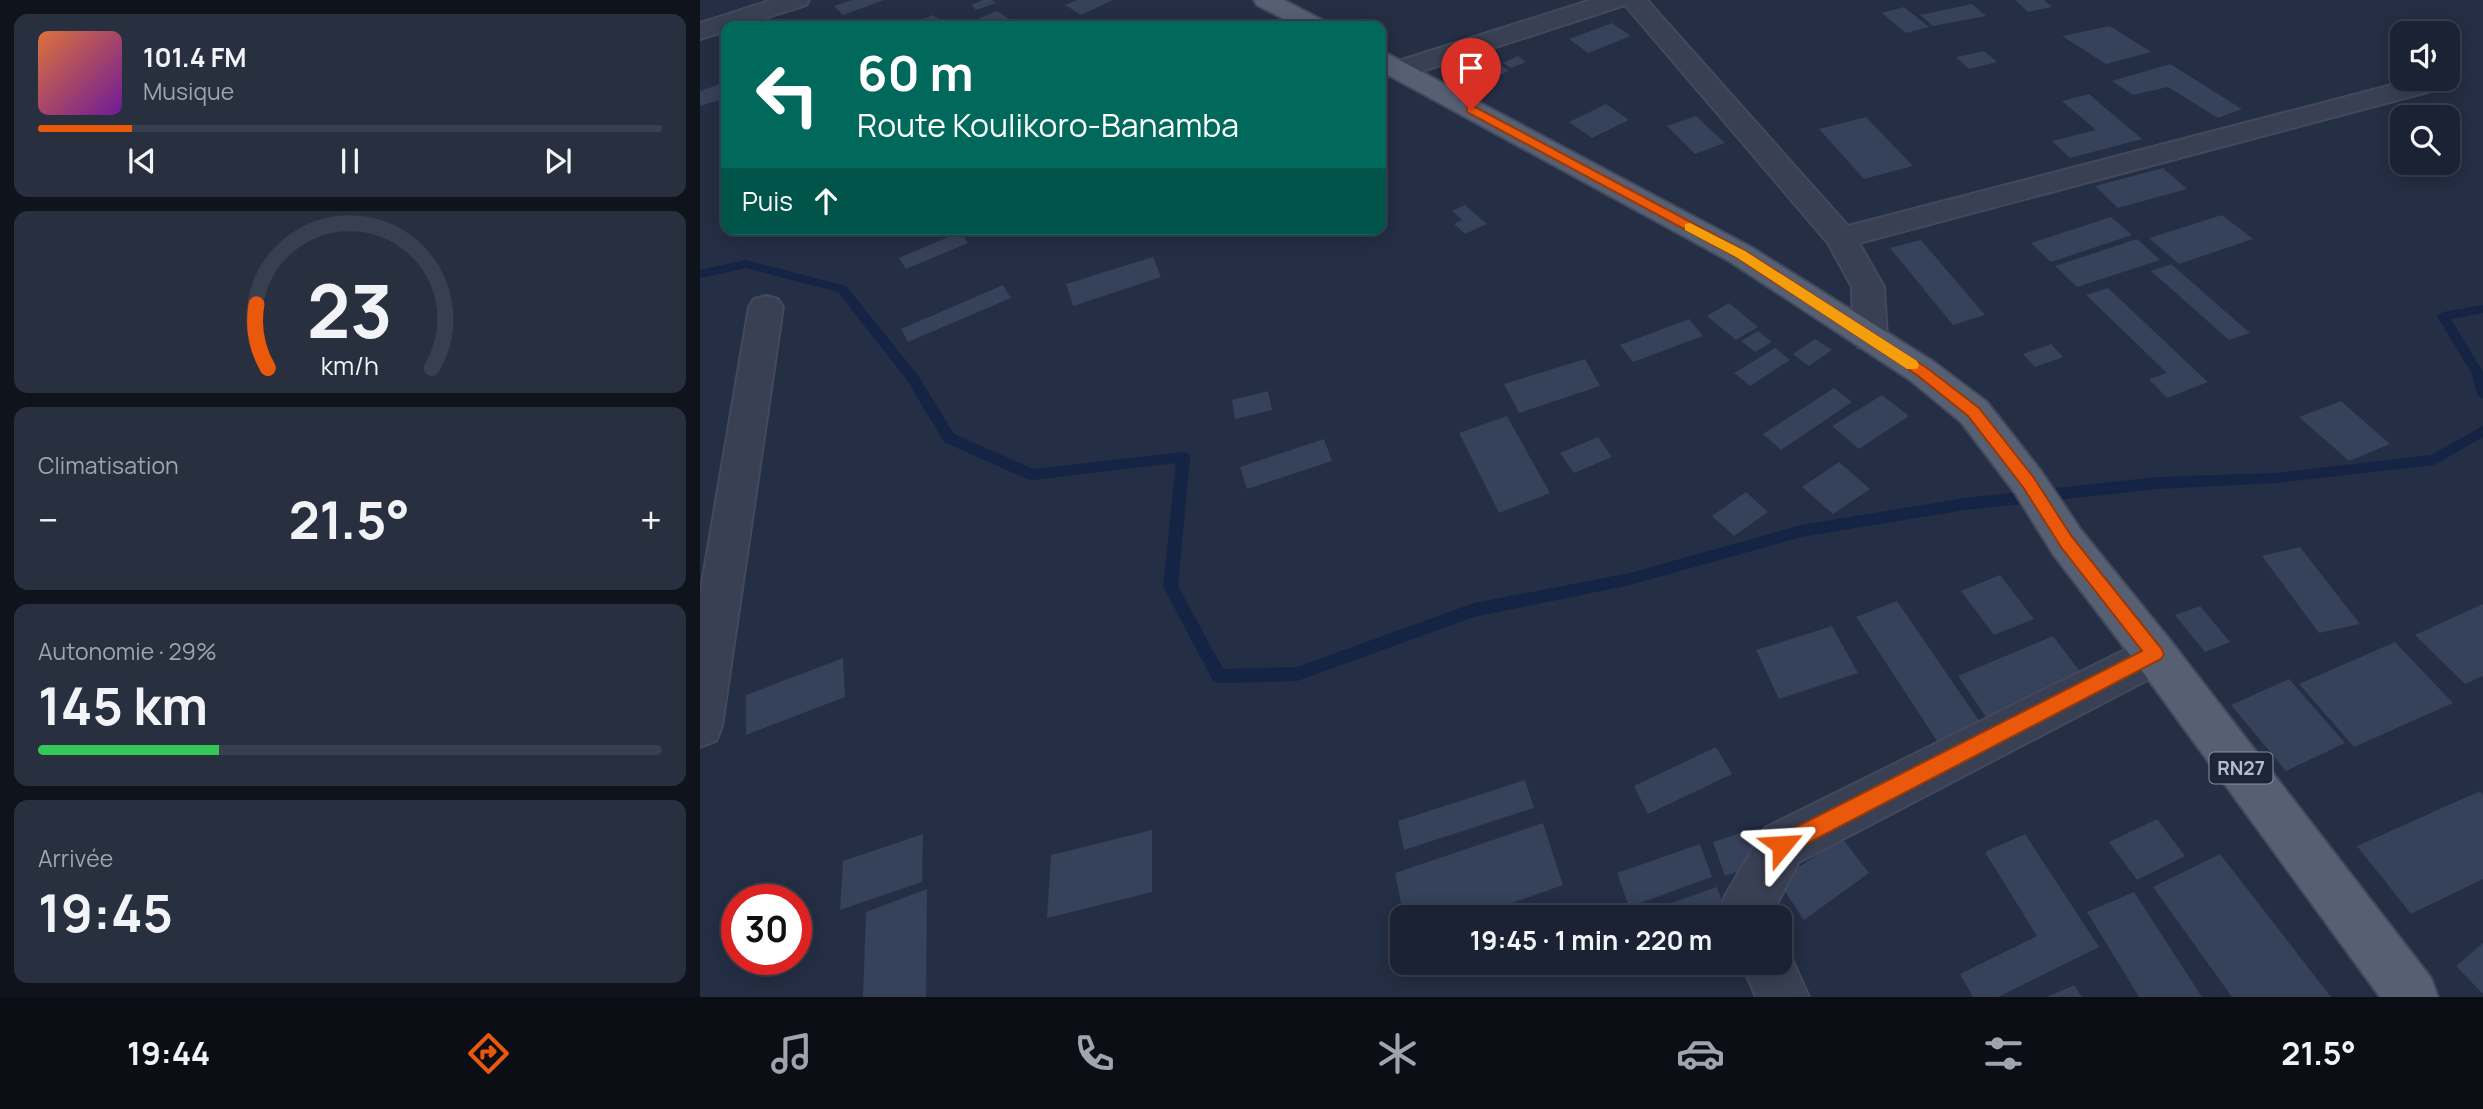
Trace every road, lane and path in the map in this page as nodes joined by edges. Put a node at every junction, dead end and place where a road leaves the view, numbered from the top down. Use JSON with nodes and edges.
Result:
{"nodes":[{"id":1,"x":797,"y":0,"type":"edge"},
{"id":2,"x":1266,"y":0,"type":"edge"},
{"id":3,"x":1616,"y":0,"type":"edge"},
{"id":4,"x":1633,"y":0,"type":"edge"},
{"id":5,"x":733,"y":21,"type":"edge"},
{"id":6,"x":1306,"y":21,"type":"edge"},
{"id":7,"x":721,"y":25,"type":"edge"},
{"id":8,"x":700,"y":32,"type":"edge"},
{"id":9,"x":1389,"y":66,"type":"edge"},
{"id":10,"x":2400,"y":91,"type":"edge"},
{"id":11,"x":1841,"y":239,"type":"junction"},
{"id":12,"x":766,"y":307,"type":"dead end"},
{"id":13,"x":1870,"y":338,"type":"junction"},
{"id":14,"x":2155,"y":654,"type":"junction"},
{"id":15,"x":700,"y":726,"type":"edge"},
{"id":16,"x":1749,"y":905,"type":"edge"},
{"id":17,"x":1772,"y":975,"type":"edge"},
{"id":18,"x":1783,"y":997,"type":"edge"},
{"id":19,"x":2412,"y":997,"type":"edge"}],
"edges":[{"from":1,"to":5,"type":"street"},
{"from":2,"to":6,"type":"main road"},
{"from":3,"to":9,"type":"street"},
{"from":4,"to":11,"type":"street"},
{"from":7,"to":8,"type":"street"},
{"from":9,"to":13,"type":"main road","number":"RN27"},
{"from":10,"to":11,"type":"street"},
{"from":11,"to":13,"type":"street"},
{"from":12,"to":15,"type":"street"},
{"from":13,"to":14,"type":"main road","number":"RN27"},
{"from":14,"to":16,"type":"street"},
{"from":14,"to":19,"type":"main road","number":"RN27"},
{"from":17,"to":18,"type":"street"}]}
